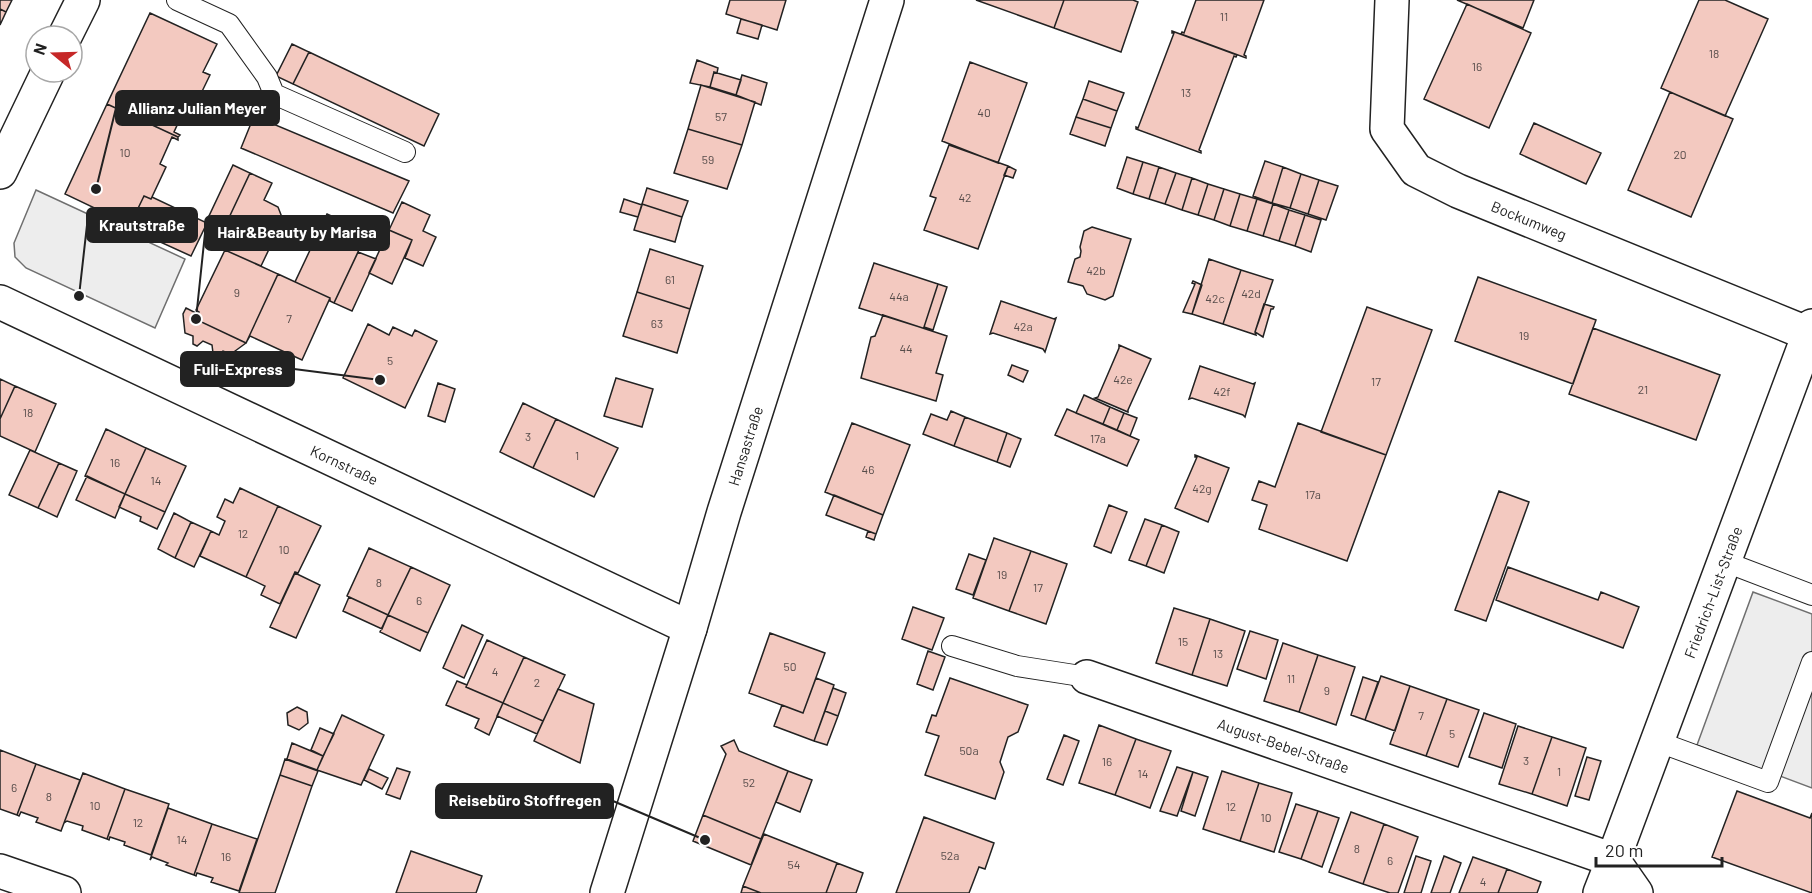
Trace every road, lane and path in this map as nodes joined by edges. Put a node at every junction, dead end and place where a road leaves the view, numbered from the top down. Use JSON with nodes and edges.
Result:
{"nodes":[{"id":1,"x":83,"y":0,"type":"edge"},
{"id":2,"x":177,"y":0,"type":"edge"},
{"id":3,"x":887,"y":0,"type":"edge"},
{"id":4,"x":1392,"y":0,"type":"edge"},
{"id":5,"x":71,"y":24,"type":"edge"},
{"id":6,"x":42,"y":84,"type":"edge"},
{"id":7,"x":405,"y":152,"type":"dead end"},
{"id":8,"x":0,"y":172,"type":"edge"},
{"id":9,"x":0,"y":302,"type":"edge"},
{"id":10,"x":1808,"y":344,"type":"edge"},
{"id":11,"x":1724,"y":561,"type":"junction"},
{"id":12,"x":1812,"y":594,"type":"edge"},
{"id":13,"x":690,"y":628,"type":"junction"},
{"id":14,"x":952,"y":646,"type":"dead end"},
{"id":15,"x":1812,"y":662,"type":"edge"},
{"id":16,"x":1087,"y":677,"type":"joint"},
{"id":17,"x":1656,"y":741,"type":"junction"},
{"id":18,"x":1612,"y":860,"type":"junction"},
{"id":19,"x":0,"y":871,"type":"edge"},
{"id":20,"x":64,"y":893,"type":"edge"},
{"id":21,"x":607,"y":893,"type":"edge"},
{"id":22,"x":1600,"y":893,"type":"edge"},
{"id":23,"x":1636,"y":893,"type":"edge"}],
"edges":[{"from":1,"to":5,"type":"street"},
{"from":2,"to":7,"type":"lane"},
{"from":3,"to":13,"type":"street","name":"Hansastraße"},
{"from":4,"to":10,"type":"street","name":"Bockumweg"},
{"from":6,"to":8,"type":"street"},
{"from":9,"to":13,"type":"street","name":"Kornstraße"},
{"from":10,"to":11,"type":"street","name":"Friedrich-List-Straße"},
{"from":11,"to":12,"type":"lane"},
{"from":11,"to":17,"type":"street","name":"Friedrich-List-Straße"},
{"from":13,"to":21,"type":"street","name":"Hansastraße"},
{"from":14,"to":16,"type":"lane","name":"August-Bebel-Straße"},
{"from":15,"to":17,"type":"lane"},
{"from":16,"to":18,"type":"street","name":"August-Bebel-Straße"},
{"from":17,"to":18,"type":"street","name":"Friedrich-List-Straße"},
{"from":18,"to":22,"type":"street","name":"Friedrich-List-Straße"},
{"from":18,"to":23,"type":"street"},
{"from":19,"to":20,"type":"street"}]}
